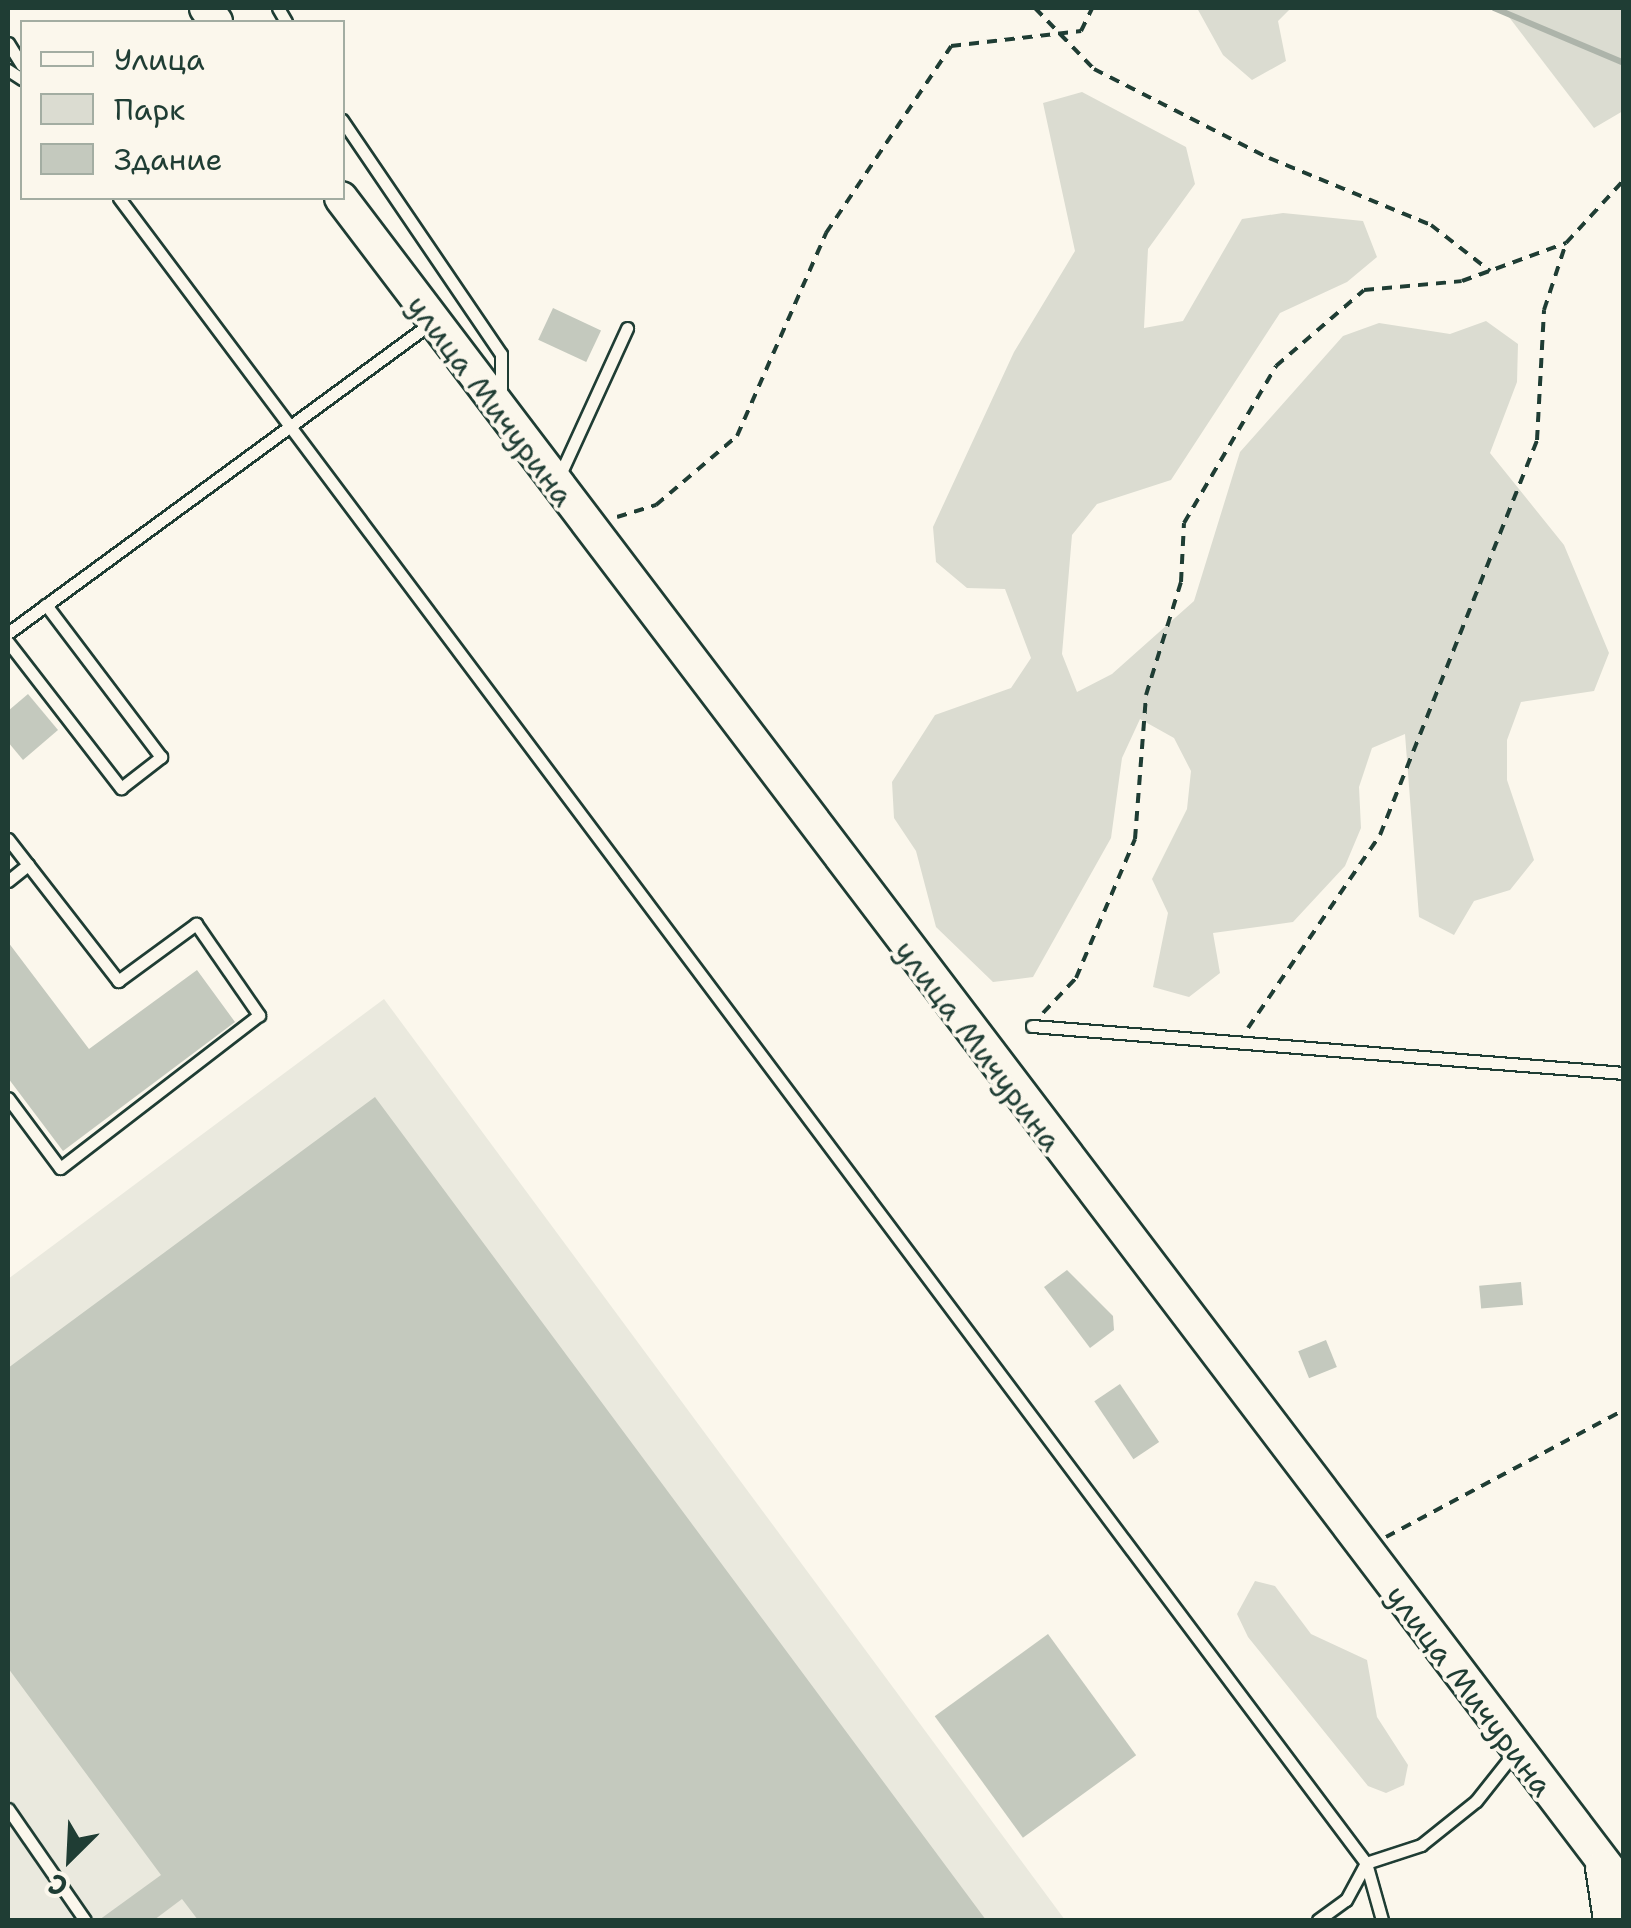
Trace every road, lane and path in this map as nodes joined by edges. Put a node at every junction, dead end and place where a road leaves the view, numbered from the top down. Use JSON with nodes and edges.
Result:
{"nodes":[{"id":1,"x":1035,"y":8,"type":"edge"},
{"id":2,"x":1092,"y":8,"type":"edge"},
{"id":3,"x":1056,"y":34,"type":"junction"},
{"id":4,"x":345,"y":124,"type":"edge"},
{"id":5,"x":1624,"y":180,"type":"edge"},
{"id":6,"x":120,"y":200,"type":"edge"},
{"id":7,"x":342,"y":200,"type":"edge"},
{"id":8,"x":1566,"y":243,"type":"junction"},
{"id":9,"x":1490,"y":271,"type":"junction"},
{"id":10,"x":431,"y":323,"type":"junction"},
{"id":11,"x":627,"y":328,"type":"dead end"},
{"id":12,"x":501,"y":416,"type":"junction"},
{"id":13,"x":285,"y":423,"type":"junction"},
{"id":14,"x":554,"y":488,"type":"junction"},
{"id":15,"x":584,"y":527,"type":"junction"},
{"id":16,"x":46,"y":605,"type":"junction"},
{"id":17,"x":8,"y":633,"type":"edge"},
{"id":18,"x":8,"y":642,"type":"edge"},
{"id":19,"x":8,"y":838,"type":"edge"},
{"id":20,"x":28,"y":865,"type":"junction"},
{"id":21,"x":8,"y":880,"type":"edge"},
{"id":22,"x":1032,"y":1026,"type":"joint"},
{"id":23,"x":1228,"y":1043,"type":"junction"},
{"id":24,"x":1624,"y":1073,"type":"edge"},
{"id":25,"x":8,"y":1098,"type":"edge"},
{"id":26,"x":1624,"y":1410,"type":"edge"},
{"id":27,"x":1360,"y":1548,"type":"junction"},
{"id":28,"x":1514,"y":1752,"type":"junction"},
{"id":29,"x":8,"y":1809,"type":"edge"},
{"id":30,"x":1366,"y":1863,"type":"junction"},
{"id":31,"x":1611,"y":1866,"type":"edge"},
{"id":32,"x":1624,"y":1889,"type":"edge"},
{"id":33,"x":85,"y":1920,"type":"edge"},
{"id":34,"x":1318,"y":1920,"type":"edge"},
{"id":35,"x":1382,"y":1920,"type":"edge"},
{"id":36,"x":1610,"y":1920,"type":"edge"}],
"edges":[{"from":1,"to":3,"type":"path"},
{"from":2,"to":3,"type":"path"},
{"from":3,"to":9,"type":"path"},
{"from":3,"to":15,"type":"path"},
{"from":4,"to":12,"type":"lane"},
{"from":5,"to":8,"type":"path"},
{"from":6,"to":13,"type":"lane"},
{"from":7,"to":10,"type":"main road","name":"улица Мичурина"},
{"from":8,"to":9,"type":"path"},
{"from":8,"to":23,"type":"path"},
{"from":9,"to":22,"type":"path"},
{"from":10,"to":12,"type":"main road","name":"улица Мичурина"},
{"from":10,"to":13,"type":"lane"},
{"from":11,"to":14,"type":"lane"},
{"from":12,"to":14,"type":"main road","name":"улица Мичурина"},
{"from":13,"to":16,"type":"lane"},
{"from":13,"to":30,"type":"lane"},
{"from":14,"to":15,"type":"main road","name":"улица Мичурина"},
{"from":15,"to":27,"type":"main road","name":"улица Мичурина"},
{"from":16,"to":17,"type":"lane"},
{"from":16,"to":18,"type":"lane"},
{"from":19,"to":20,"type":"lane"},
{"from":20,"to":21,"type":"lane"},
{"from":20,"to":25,"type":"lane"},
{"from":22,"to":23,"type":"lane"},
{"from":23,"to":24,"type":"lane"},
{"from":26,"to":27,"type":"path"},
{"from":27,"to":28,"type":"main road","name":"улица Мичурина"},
{"from":28,"to":30,"type":"lane"},
{"from":28,"to":31,"type":"main road","name":"улица Мичурина"},
{"from":29,"to":33,"type":"lane"},
{"from":30,"to":34,"type":"lane"},
{"from":30,"to":35,"type":"lane"},
{"from":31,"to":32,"type":"main road","name":"улица Мичурина"},
{"from":31,"to":36,"type":"main road"}]}
